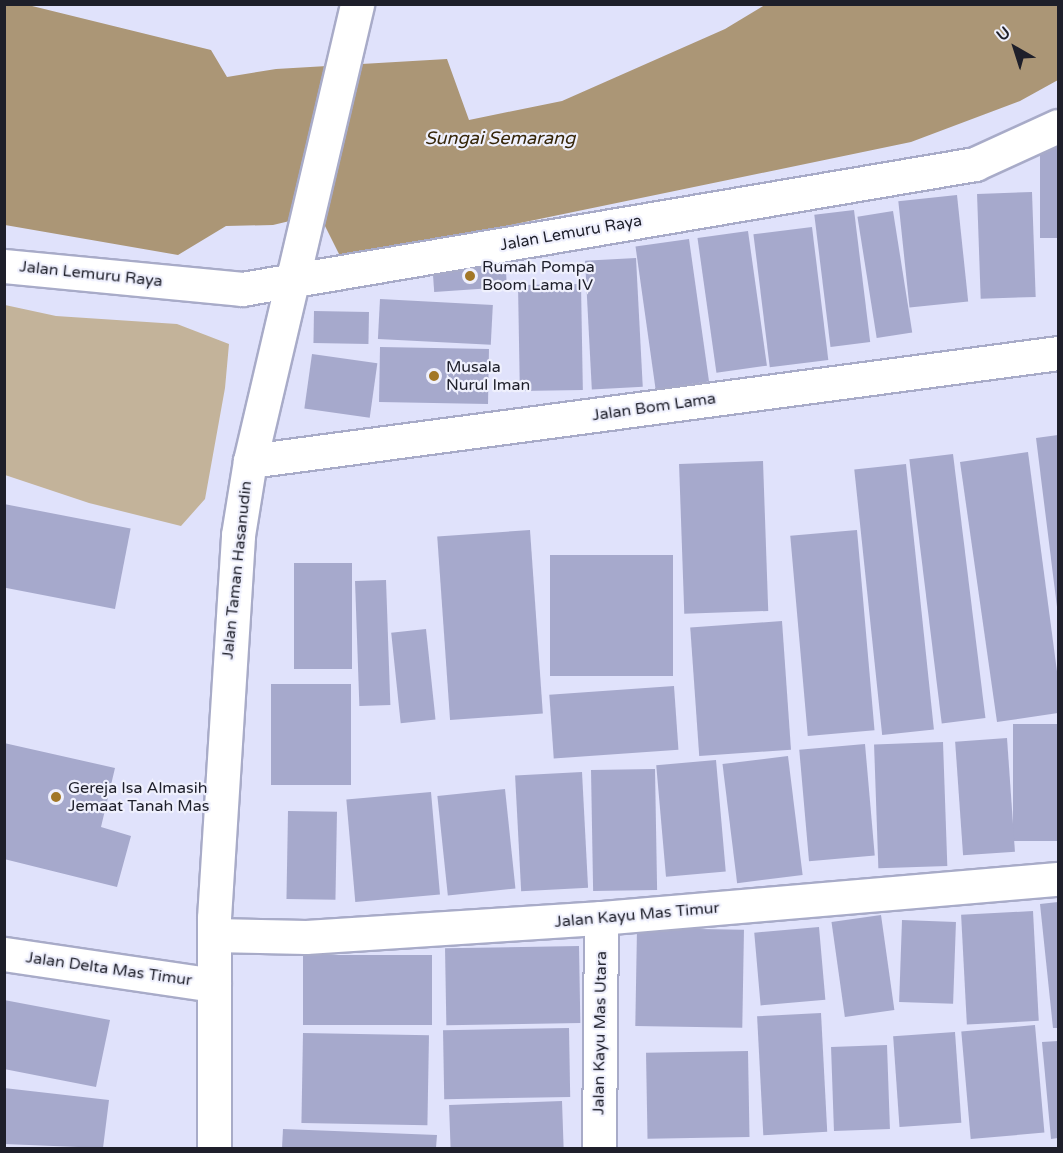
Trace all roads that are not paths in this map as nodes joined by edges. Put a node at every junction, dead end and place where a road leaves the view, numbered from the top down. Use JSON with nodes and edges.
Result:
{"nodes":[{"id":1,"x":353,"y":20,"type":"edge"},
{"id":2,"x":1059,"y":126,"type":"edge"},
{"id":3,"x":4,"y":266,"type":"edge"},
{"id":4,"x":296,"y":273,"type":"junction"},
{"id":5,"x":1059,"y":353,"type":"edge"},
{"id":6,"x":250,"y":460,"type":"junction"},
{"id":7,"x":1059,"y":879,"type":"edge"},
{"id":8,"x":601,"y":918,"type":"junction"},
{"id":9,"x":214,"y":935,"type":"junction"},
{"id":10,"x":4,"y":954,"type":"edge"},
{"id":11,"x":214,"y":985,"type":"junction"},
{"id":12,"x":214,"y":1149,"type":"edge"},
{"id":13,"x":599,"y":1149,"type":"edge"}],
"edges":[{"from":1,"to":4,"type":"street","name":"Jalan Taman Hasanudin"},
{"from":2,"to":4,"type":"street","name":"Jalan Lemuru Raya"},
{"from":3,"to":4,"type":"street","name":"Jalan Lemuru Raya"},
{"from":4,"to":6,"type":"street","name":"Jalan Taman Hasanudin"},
{"from":5,"to":6,"type":"street","name":"Jalan Bom Lama"},
{"from":6,"to":9,"type":"street","name":"Jalan Taman Hasanudin"},
{"from":7,"to":8,"type":"street","name":"Jalan Kayu Mas Timur"},
{"from":8,"to":9,"type":"street","name":"Jalan Kayu Mas Timur"},
{"from":8,"to":13,"type":"street","name":"Jalan Kayu Mas Utara"},
{"from":9,"to":11,"type":"street","name":"Jalan Taman Hasanudin"},
{"from":10,"to":11,"type":"street","name":"Jalan Delta Mas Timur"},
{"from":11,"to":12,"type":"street","name":"Jalan Taman Hasanudin"}]}
